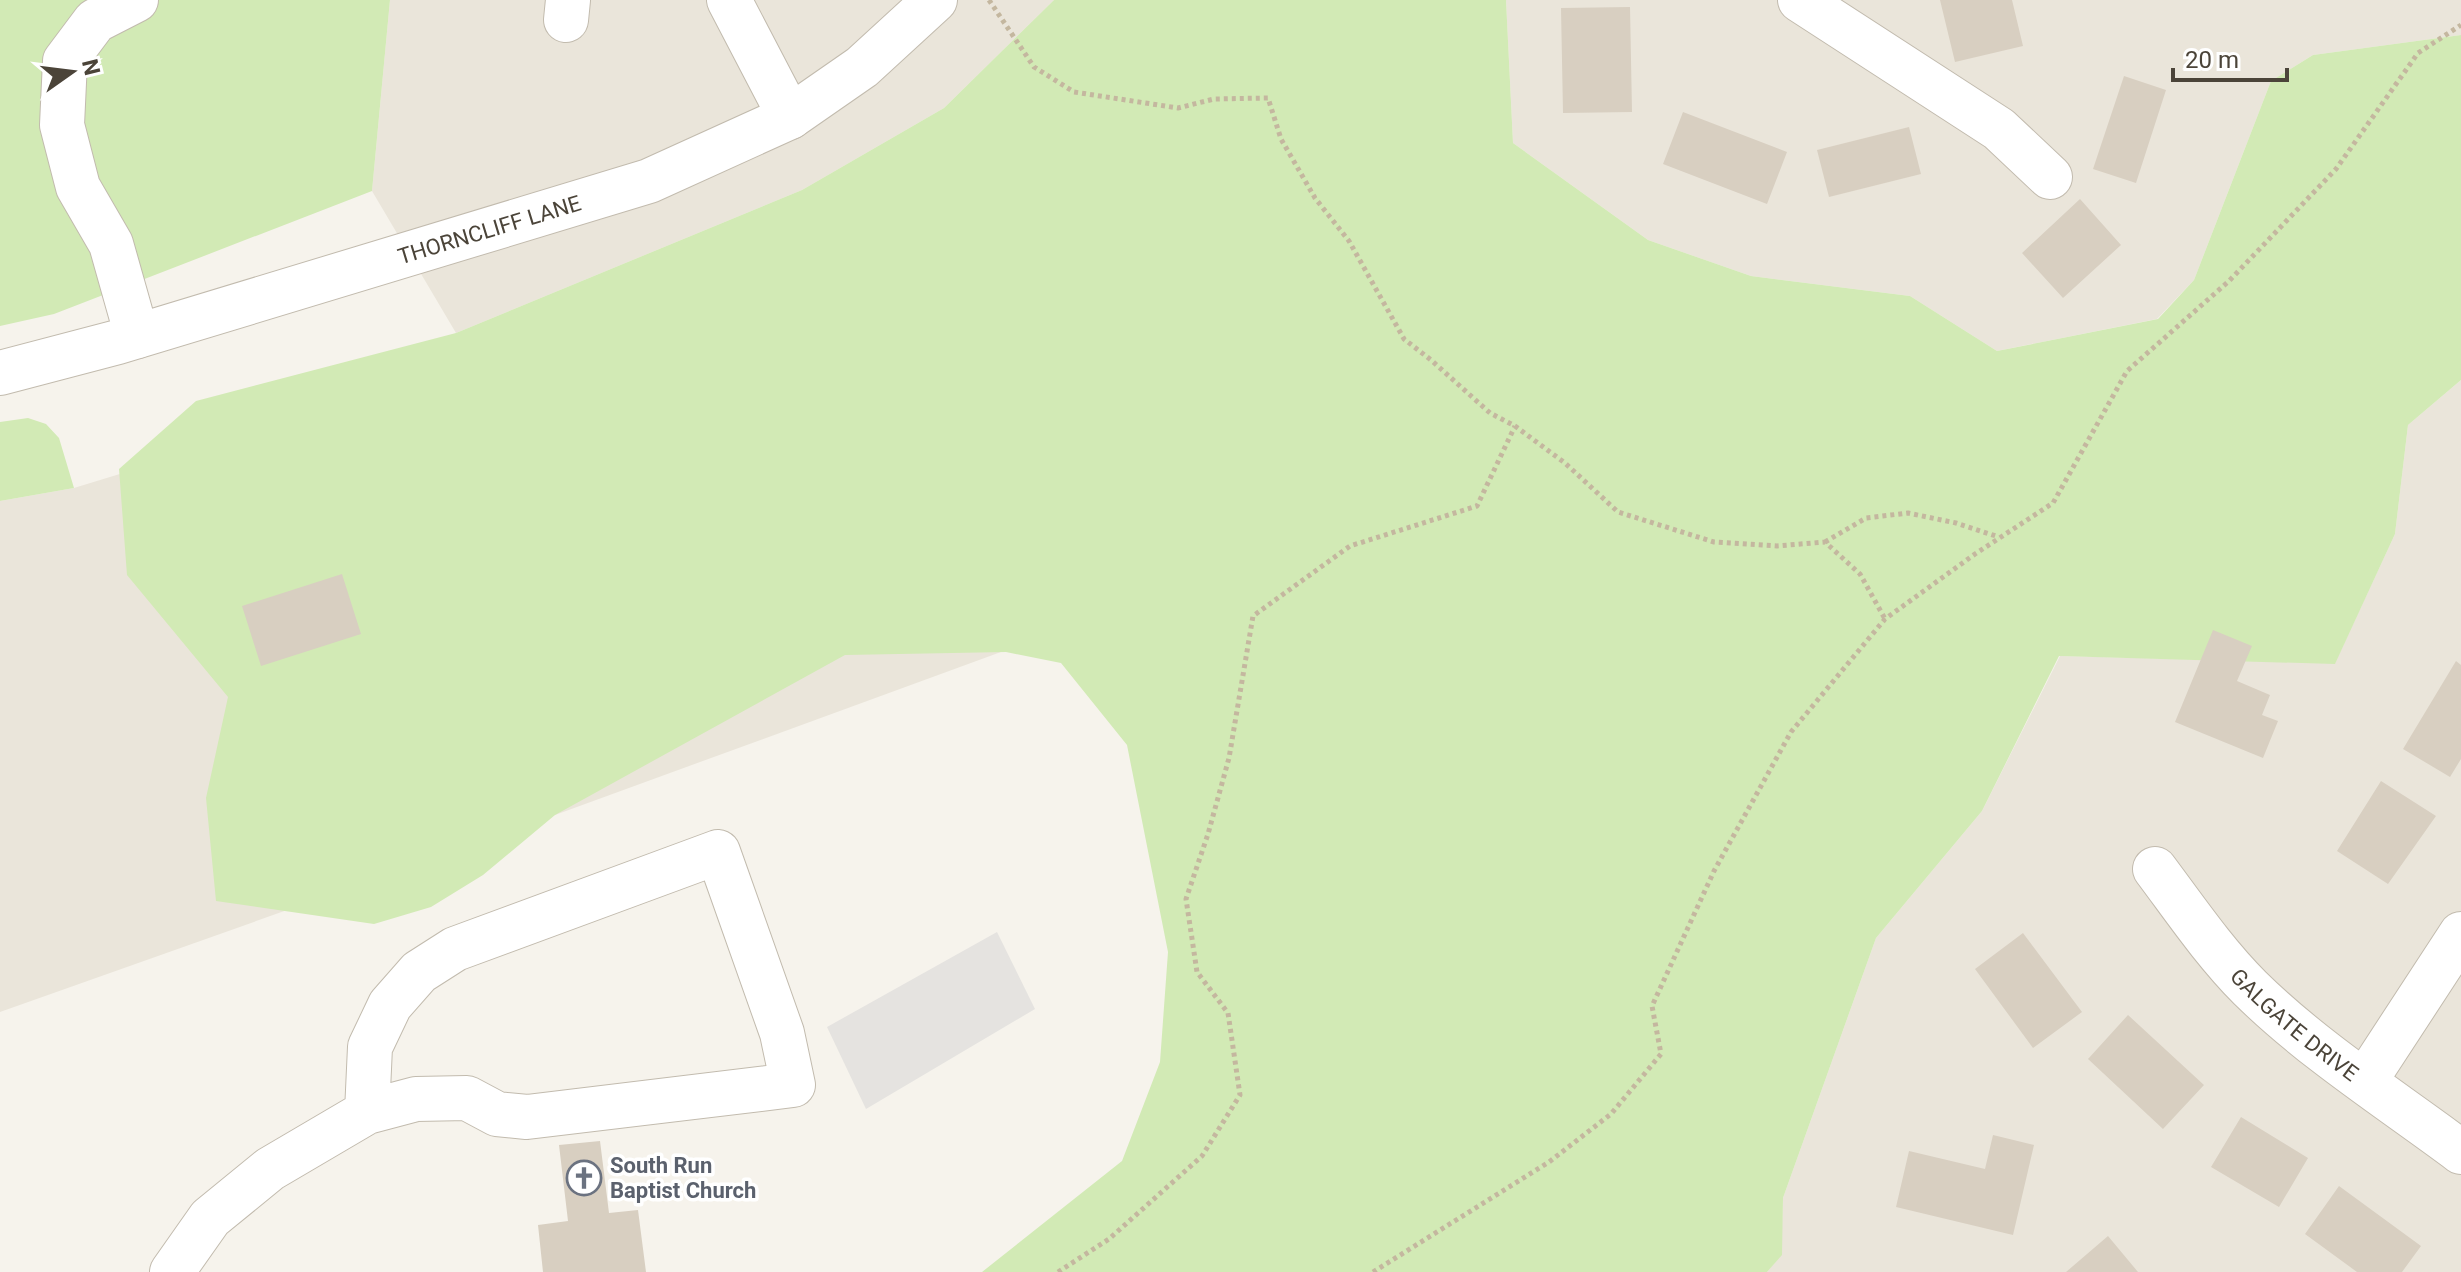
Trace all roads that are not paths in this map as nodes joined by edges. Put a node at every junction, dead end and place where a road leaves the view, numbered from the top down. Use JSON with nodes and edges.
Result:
{"nodes":[{"id":1,"x":136,"y":0,"type":"edge"},
{"id":2,"x":729,"y":0,"type":"edge"},
{"id":3,"x":935,"y":0,"type":"edge"},
{"id":4,"x":1800,"y":1,"type":"edge"},
{"id":5,"x":790,"y":117,"type":"junction"},
{"id":6,"x":2050,"y":177,"type":"dead end"},
{"id":7,"x":137,"y":336,"type":"junction"},
{"id":8,"x":0,"y":373,"type":"edge"},
{"id":9,"x":2155,"y":869,"type":"dead end"},
{"id":10,"x":2461,"y":934,"type":"edge"},
{"id":11,"x":2365,"y":1081,"type":"junction"},
{"id":12,"x":367,"y":1112,"type":"junction"},
{"id":13,"x":2461,"y":1152,"type":"edge"},
{"id":14,"x":172,"y":1272,"type":"edge"}],
"edges":[{"from":1,"to":7,"type":"street"},
{"from":2,"to":5,"type":"street"},
{"from":3,"to":5,"type":"street","name":"THORNCLIFF LANE"},
{"from":4,"to":6,"type":"street"},
{"from":5,"to":7,"type":"street","name":"THORNCLIFF LANE"},
{"from":7,"to":8,"type":"street","name":"THORNCLIFF LANE"},
{"from":9,"to":11,"type":"street","name":"GALGATE DRIVE"},
{"from":10,"to":11,"type":"street"},
{"from":11,"to":13,"type":"street","name":"GALGATE DRIVE"},
{"from":12,"to":12,"type":"street"},
{"from":12,"to":14,"type":"street"}]}
